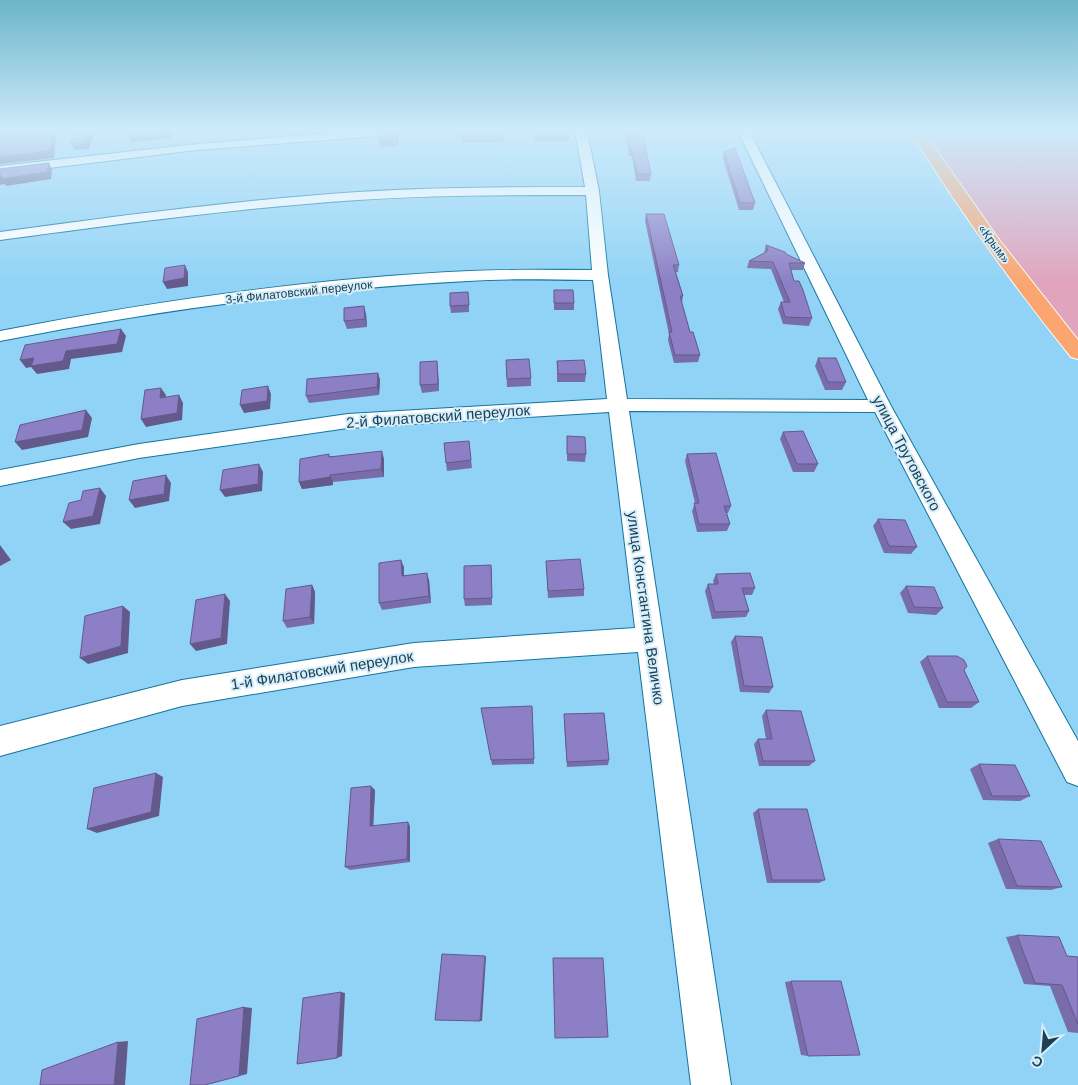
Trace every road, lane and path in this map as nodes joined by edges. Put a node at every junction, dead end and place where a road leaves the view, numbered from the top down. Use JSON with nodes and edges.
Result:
{"nodes":[{"id":1,"x":590,"y":182,"type":"edge"},
{"id":2,"x":768,"y":182,"type":"edge"},
{"id":3,"x":950,"y":182,"type":"edge"},
{"id":4,"x":592,"y":191,"type":"junction"},
{"id":5,"x":0,"y":236,"type":"edge"},
{"id":6,"x":600,"y":274,"type":"junction"},
{"id":7,"x":0,"y":336,"type":"edge"},
{"id":8,"x":1078,"y":353,"type":"edge"},
{"id":9,"x":618,"y":405,"type":"junction"},
{"id":10,"x":881,"y":406,"type":"junction"},
{"id":11,"x":0,"y":478,"type":"edge"},
{"id":12,"x":650,"y":639,"type":"junction"},
{"id":13,"x":0,"y":741,"type":"edge"},
{"id":14,"x":1078,"y":771,"type":"edge"},
{"id":15,"x":711,"y":1085,"type":"edge"}],
"edges":[{"from":1,"to":4,"type":"street","name":"улица Константина Величко"},
{"from":2,"to":10,"type":"street","name":"улица Трутовского"},
{"from":3,"to":8,"type":"highway","name":"«Крым»"},
{"from":4,"to":5,"type":"street"},
{"from":4,"to":6,"type":"street","name":"улица Константина Величко"},
{"from":6,"to":7,"type":"street","name":"3-й Филатовский переулок"},
{"from":6,"to":9,"type":"street","name":"улица Константина Величко"},
{"from":9,"to":10,"type":"street","name":"2-й Филатовский переулок"},
{"from":9,"to":11,"type":"street","name":"2-й Филатовский переулок"},
{"from":9,"to":12,"type":"street","name":"улица Константина Величко"},
{"from":10,"to":14,"type":"street","name":"улица Трутовского"},
{"from":12,"to":13,"type":"street","name":"1-й Филатовский переулок"},
{"from":12,"to":15,"type":"street","name":"улица Константина Величко"}]}
